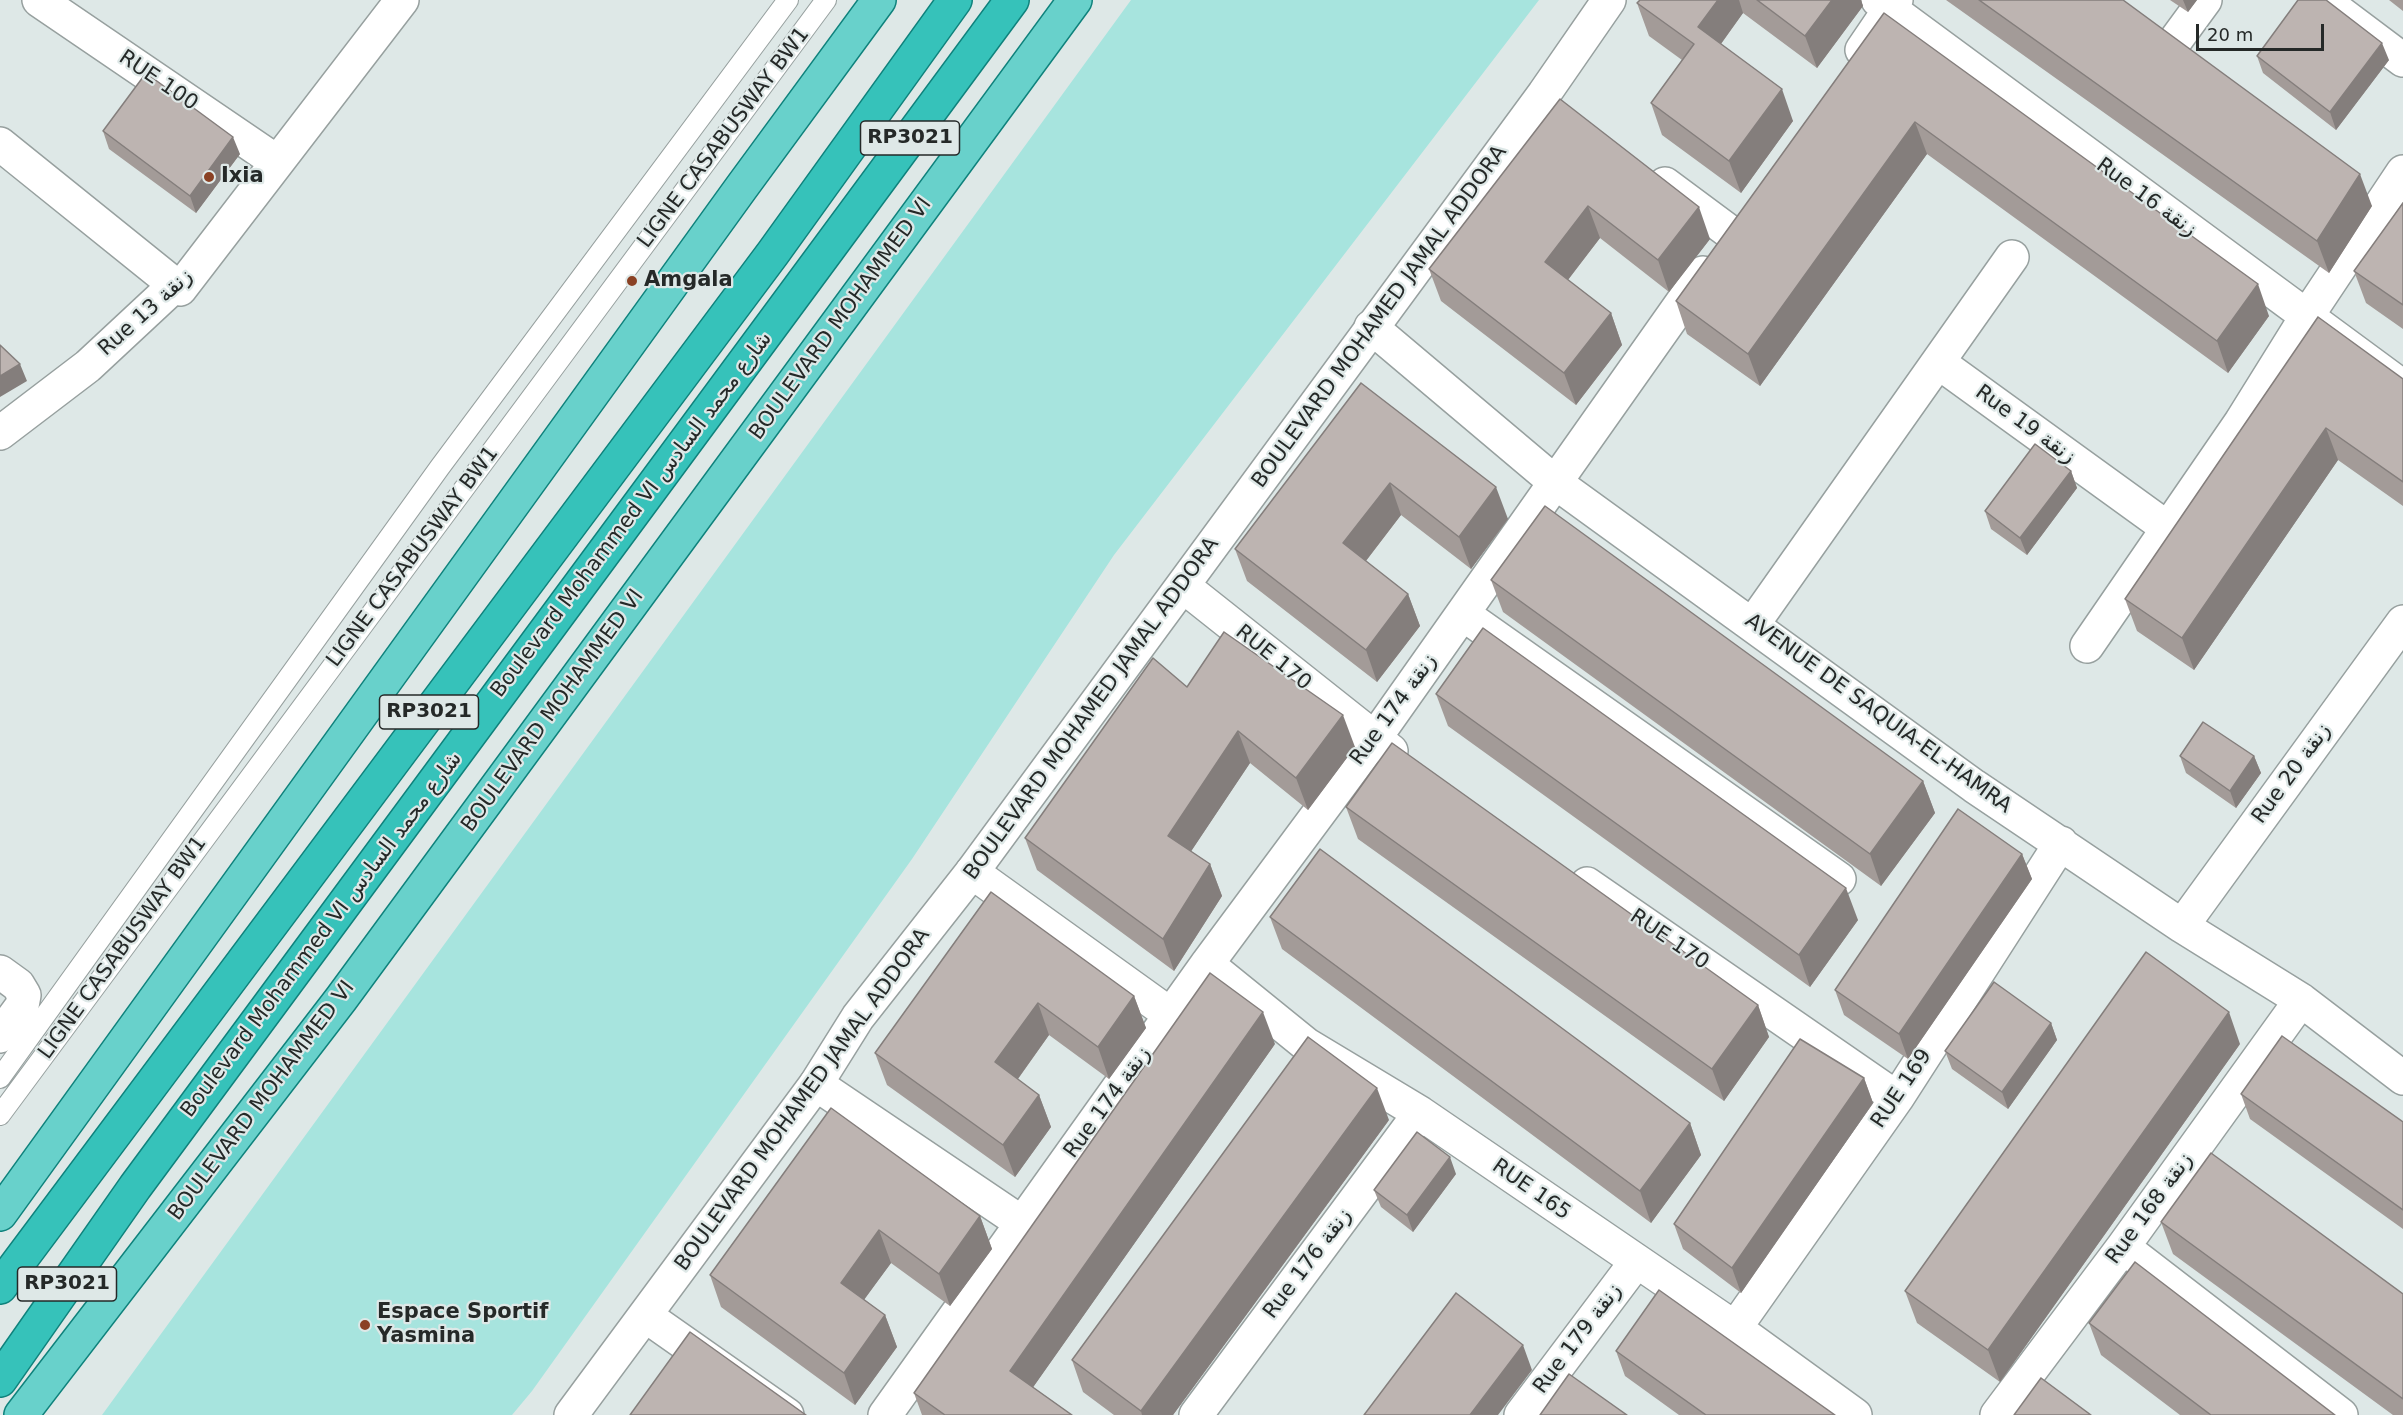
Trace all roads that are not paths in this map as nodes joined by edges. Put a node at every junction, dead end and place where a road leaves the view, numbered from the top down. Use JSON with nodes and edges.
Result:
{"nodes":[{"id":1,"x":39,"y":0,"type":"edge"},
{"id":2,"x":402,"y":0,"type":"edge"},
{"id":3,"x":788,"y":0,"type":"edge"},
{"id":4,"x":826,"y":0,"type":"edge"},
{"id":5,"x":879,"y":0,"type":"edge"},
{"id":6,"x":955,"y":0,"type":"edge"},
{"id":7,"x":1012,"y":0,"type":"edge"},
{"id":8,"x":1075,"y":0,"type":"edge"},
{"id":9,"x":1609,"y":0,"type":"edge"},
{"id":10,"x":2205,"y":0,"type":"edge"},
{"id":11,"x":2323,"y":0,"type":"edge"},
{"id":12,"x":1888,"y":3,"type":"edge"},
{"id":13,"x":2175,"y":41,"type":"edge"},
{"id":14,"x":2403,"y":60,"type":"edge"},
{"id":15,"x":1844,"y":79,"type":"edge"},
{"id":16,"x":1544,"y":94,"type":"junction"},
{"id":17,"x":1572,"y":115,"type":"edge"},
{"id":18,"x":0,"y":144,"type":"edge"},
{"id":19,"x":277,"y":162,"type":"junction"},
{"id":20,"x":1637,"y":164,"type":"edge"},
{"id":21,"x":2403,"y":172,"type":"edge"},
{"id":22,"x":1752,"y":204,"type":"edge"},
{"id":23,"x":1731,"y":233,"type":"junction"},
{"id":24,"x":2012,"y":257,"type":"dead end"},
{"id":25,"x":175,"y":285,"type":"junction"},
{"id":26,"x":2307,"y":316,"type":"junction"},
{"id":27,"x":1371,"y":327,"type":"junction"},
{"id":28,"x":1938,"y":362,"type":"junction"},
{"id":29,"x":2403,"y":387,"type":"edge"},
{"id":30,"x":0,"y":433,"type":"edge"},
{"id":31,"x":1556,"y":483,"type":"junction"},
{"id":32,"x":2166,"y":527,"type":"junction"},
{"id":33,"x":1183,"y":586,"type":"junction"},
{"id":34,"x":1463,"y":614,"type":"junction"},
{"id":35,"x":2403,"y":622,"type":"edge"},
{"id":36,"x":1753,"y":624,"type":"junction"},
{"id":37,"x":2087,"y":646,"type":"dead end"},
{"id":38,"x":1374,"y":739,"type":"junction"},
{"id":39,"x":1413,"y":766,"type":"edge"},
{"id":40,"x":2061,"y":843,"type":"junction"},
{"id":41,"x":1559,"y":865,"type":"edge"},
{"id":42,"x":972,"y":872,"type":"junction"},
{"id":43,"x":1839,"y":879,"type":"dead end"},
{"id":44,"x":2182,"y":926,"type":"junction"},
{"id":45,"x":1207,"y":964,"type":"junction"},
{"id":46,"x":0,"y":972,"type":"edge"},
{"id":47,"x":2301,"y":1000,"type":"junction"},
{"id":48,"x":1171,"y":1015,"type":"junction"},
{"id":49,"x":0,"y":1036,"type":"edge"},
{"id":50,"x":0,"y":1078,"type":"edge"},
{"id":51,"x":2403,"y":1078,"type":"edge"},
{"id":52,"x":816,"y":1084,"type":"junction"},
{"id":53,"x":1897,"y":1098,"type":"junction"},
{"id":54,"x":1420,"y":1113,"type":"junction"},
{"id":55,"x":0,"y":1115,"type":"edge"},
{"id":56,"x":0,"y":1214,"type":"edge"},
{"id":57,"x":1022,"y":1223,"type":"junction"},
{"id":58,"x":2123,"y":1247,"type":"junction"},
{"id":59,"x":1635,"y":1262,"type":"junction"},
{"id":60,"x":0,"y":1287,"type":"edge"},
{"id":61,"x":646,"y":1316,"type":"junction"},
{"id":62,"x":1735,"y":1328,"type":"junction"},
{"id":63,"x":0,"y":1380,"type":"edge"},
{"id":64,"x":21,"y":1415,"type":"edge"},
{"id":65,"x":571,"y":1415,"type":"edge"},
{"id":66,"x":787,"y":1415,"type":"edge"},
{"id":67,"x":885,"y":1415,"type":"edge"},
{"id":68,"x":1196,"y":1415,"type":"edge"},
{"id":69,"x":1521,"y":1415,"type":"edge"},
{"id":70,"x":1855,"y":1415,"type":"edge"},
{"id":71,"x":1996,"y":1415,"type":"edge"},
{"id":72,"x":2341,"y":1415,"type":"edge"}],
"edges":[{"from":1,"to":19,"type":"street","name":"RUE 100"},
{"from":2,"to":19,"type":"street","name":"Rue 13 زنقة"},
{"from":3,"to":50,"type":"lane","name":"LIGNE CASABUSWAY BW1"},
{"from":4,"to":55,"type":"lane","name":"LIGNE CASABUSWAY BW1"},
{"from":5,"to":56,"type":"main road"},
{"from":6,"to":60,"type":"highway","number":"RP3021"},
{"from":7,"to":63,"type":"highway","name":"Boulevard Mohammed VI شارع محمد السادس","number":"RP3021"},
{"from":8,"to":64,"type":"main road","name":"BOULEVARD MOHAMMED VI"},
{"from":9,"to":16,"type":"street","name":"BOULEVARD MOHAMED JAMAL ADDORA"},
{"from":10,"to":13,"type":"street"},
{"from":11,"to":14,"type":"street"},
{"from":12,"to":15,"type":"street"},
{"from":12,"to":26,"type":"street","name":"Rue 16 زنقة"},
{"from":16,"to":17,"type":"street"},
{"from":16,"to":27,"type":"street","name":"BOULEVARD MOHAMED JAMAL ADDORA"},
{"from":18,"to":25,"type":"street"},
{"from":19,"to":25,"type":"street","name":"Rue 13 زنقة"},
{"from":20,"to":23,"type":"street"},
{"from":21,"to":26,"type":"street"},
{"from":22,"to":23,"type":"street","name":"Rue 174 زنقة"},
{"from":23,"to":31,"type":"street","name":"Rue 174 زنقة"},
{"from":24,"to":28,"type":"street"},
{"from":25,"to":30,"type":"street","name":"Rue 13 زنقة"},
{"from":26,"to":29,"type":"street","name":"Rue 16 زنقة"},
{"from":26,"to":32,"type":"street"},
{"from":27,"to":31,"type":"street","name":"AVENUE DE SAQUIA-EL-HAMRA"},
{"from":27,"to":33,"type":"street","name":"BOULEVARD MOHAMED JAMAL ADDORA"},
{"from":28,"to":32,"type":"street","name":"Rue 19 زنقة"},
{"from":28,"to":36,"type":"street"},
{"from":31,"to":34,"type":"street","name":"Rue 174 زنقة"},
{"from":31,"to":36,"type":"street","name":"AVENUE DE SAQUIA-EL-HAMRA"},
{"from":32,"to":37,"type":"street"},
{"from":33,"to":38,"type":"street","name":"RUE 170"},
{"from":33,"to":42,"type":"street","name":"BOULEVARD MOHAMED JAMAL ADDORA"},
{"from":34,"to":38,"type":"street","name":"Rue 174 زنقة"},
{"from":34,"to":43,"type":"street"},
{"from":35,"to":44,"type":"street","name":"Rue 20 زنقة"},
{"from":36,"to":40,"type":"street","name":"AVENUE DE SAQUIA-EL-HAMRA"},
{"from":38,"to":39,"type":"street","name":"RUE 170"},
{"from":38,"to":45,"type":"street","name":"Rue 174 زنقة"},
{"from":40,"to":44,"type":"street","name":"AVENUE DE SAQUIA-EL-HAMRA"},
{"from":40,"to":53,"type":"street","name":"RUE 169"},
{"from":41,"to":53,"type":"street","name":"RUE 170"},
{"from":42,"to":48,"type":"street"},
{"from":42,"to":52,"type":"street","name":"BOULEVARD MOHAMED JAMAL ADDORA"},
{"from":44,"to":47,"type":"street","name":"AVENUE DE SAQUIA-EL-HAMRA"},
{"from":45,"to":48,"type":"street","name":"Rue 174 زنقة"},
{"from":45,"to":54,"type":"street","name":"RUE 165"},
{"from":46,"to":49,"type":"street"},
{"from":47,"to":51,"type":"street","name":"AVENUE DE SAQUIA-EL-HAMRA"},
{"from":47,"to":58,"type":"street","name":"Rue 168 زنقة"},
{"from":48,"to":57,"type":"street","name":"Rue 174 زنقة"},
{"from":52,"to":57,"type":"street"},
{"from":52,"to":61,"type":"street","name":"BOULEVARD MOHAMED JAMAL ADDORA"},
{"from":53,"to":62,"type":"street","name":"RUE 169"},
{"from":54,"to":59,"type":"street","name":"RUE 165"},
{"from":54,"to":68,"type":"street","name":"Rue 176 زنقة"},
{"from":57,"to":67,"type":"street","name":"Rue 174 زنقة"},
{"from":58,"to":71,"type":"street","name":"Rue 168 زنقة"},
{"from":58,"to":72,"type":"street"},
{"from":59,"to":62,"type":"street","name":"RUE 165"},
{"from":59,"to":69,"type":"street","name":"Rue 179 زنقة"},
{"from":61,"to":65,"type":"street","name":"BOULEVARD MOHAMED JAMAL ADDORA"},
{"from":61,"to":66,"type":"street"},
{"from":62,"to":70,"type":"street","name":"RUE 165"}]}
